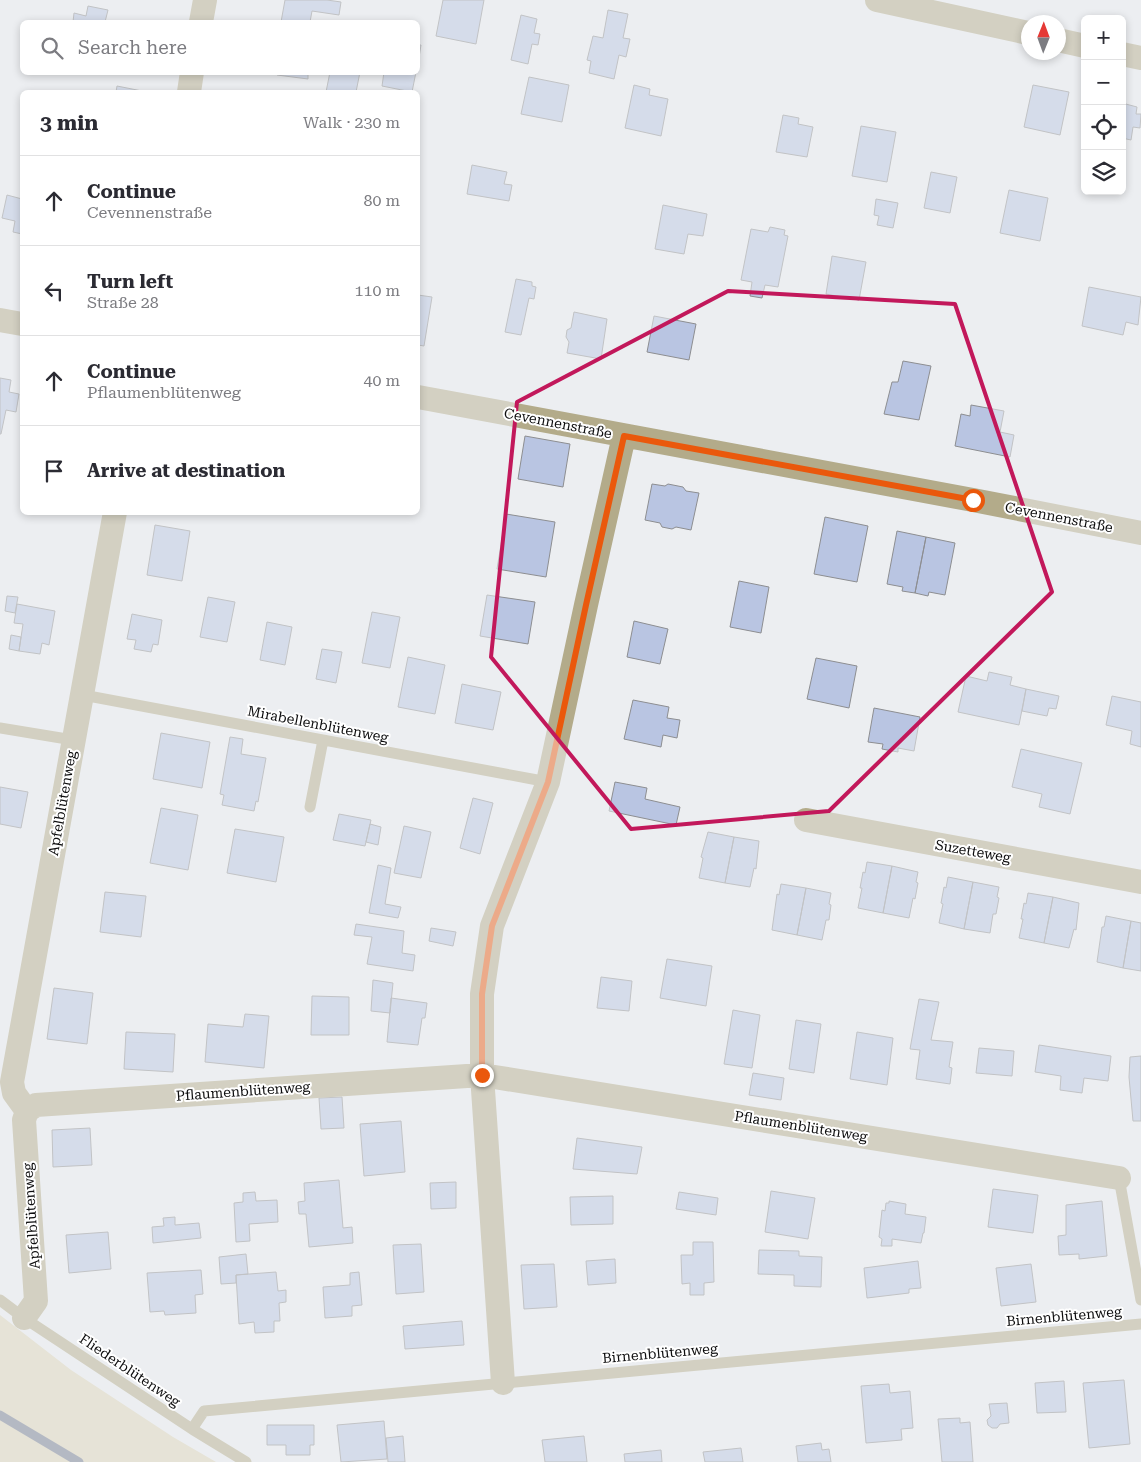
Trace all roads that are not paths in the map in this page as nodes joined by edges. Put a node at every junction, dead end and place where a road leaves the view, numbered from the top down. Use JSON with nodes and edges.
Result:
{"nodes":[{"id":1,"x":205,"y":0,"type":"edge"},
{"id":2,"x":877,"y":0,"type":"edge"},
{"id":3,"x":201,"y":20,"type":"edge"},
{"id":4,"x":1021,"y":31,"type":"edge"},
{"id":5,"x":1066,"y":42,"type":"edge"},
{"id":6,"x":1081,"y":45,"type":"edge"},
{"id":7,"x":1126,"y":55,"type":"edge"},
{"id":8,"x":1141,"y":58,"type":"edge"},
{"id":9,"x":192,"y":75,"type":"edge"},
{"id":10,"x":189,"y":90,"type":"edge"},
{"id":11,"x":0,"y":320,"type":"edge"},
{"id":12,"x":20,"y":324,"type":"edge"},
{"id":13,"x":420,"y":397,"type":"edge"},
{"id":14,"x":624,"y":436,"type":"junction"},
{"id":15,"x":114,"y":515,"type":"edge"},
{"id":16,"x":1141,"y":533,"type":"edge"},
{"id":17,"x":83,"y":695,"type":"junction"},
{"id":18,"x":0,"y":728,"type":"edge"},
{"id":19,"x":73,"y":740,"type":"junction"},
{"id":20,"x":323,"y":740,"type":"junction"},
{"id":21,"x":548,"y":782,"type":"junction"},
{"id":22,"x":310,"y":807,"type":"dead end"},
{"id":23,"x":806,"y":820,"type":"dead end"},
{"id":24,"x":1141,"y":882,"type":"edge"},
{"id":25,"x":482,"y":1075,"type":"junction"},
{"id":26,"x":21,"y":1102,"type":"junction"},
{"id":27,"x":1119,"y":1178,"type":"joint"},
{"id":28,"x":0,"y":1300,"type":"edge"},
{"id":29,"x":1141,"y":1300,"type":"edge"},
{"id":30,"x":24,"y":1318,"type":"junction"},
{"id":31,"x":1141,"y":1324,"type":"edge"},
{"id":32,"x":503,"y":1383,"type":"junction"},
{"id":33,"x":192,"y":1430,"type":"junction"},
{"id":34,"x":246,"y":1462,"type":"edge"}],
"edges":[{"from":1,"to":3,"type":"street"},
{"from":2,"to":4,"type":"street"},
{"from":5,"to":6,"type":"street"},
{"from":7,"to":8,"type":"street"},
{"from":9,"to":10,"type":"street"},
{"from":11,"to":12,"type":"street"},
{"from":13,"to":14,"type":"street","name":"Cevennenstraße"},
{"from":14,"to":16,"type":"street","name":"Cevennenstraße"},
{"from":14,"to":21,"type":"street"},
{"from":15,"to":17,"type":"street","name":"Apfelblütenweg"},
{"from":17,"to":19,"type":"street","name":"Apfelblütenweg"},
{"from":17,"to":20,"type":"lane","name":"Mirabellenblütenweg"},
{"from":18,"to":19,"type":"lane"},
{"from":19,"to":26,"type":"street","name":"Apfelblütenweg"},
{"from":20,"to":21,"type":"lane","name":"Mirabellenblütenweg"},
{"from":20,"to":22,"type":"lane"},
{"from":21,"to":25,"type":"street"},
{"from":23,"to":24,"type":"street","name":"Suzetteweg"},
{"from":25,"to":26,"type":"street","name":"Pflaumenblütenweg"},
{"from":25,"to":27,"type":"street","name":"Pflaumenblütenweg"},
{"from":25,"to":32,"type":"street"},
{"from":26,"to":30,"type":"street","name":"Apfelblütenweg"},
{"from":27,"to":29,"type":"lane"},
{"from":28,"to":30,"type":"lane","name":"Fliederblütenweg"},
{"from":30,"to":33,"type":"lane","name":"Fliederblütenweg"},
{"from":31,"to":32,"type":"lane","name":"Birnenblütenweg"},
{"from":32,"to":33,"type":"lane","name":"Birnenblütenweg"},
{"from":33,"to":34,"type":"lane","name":"Fliederblütenweg"}]}
